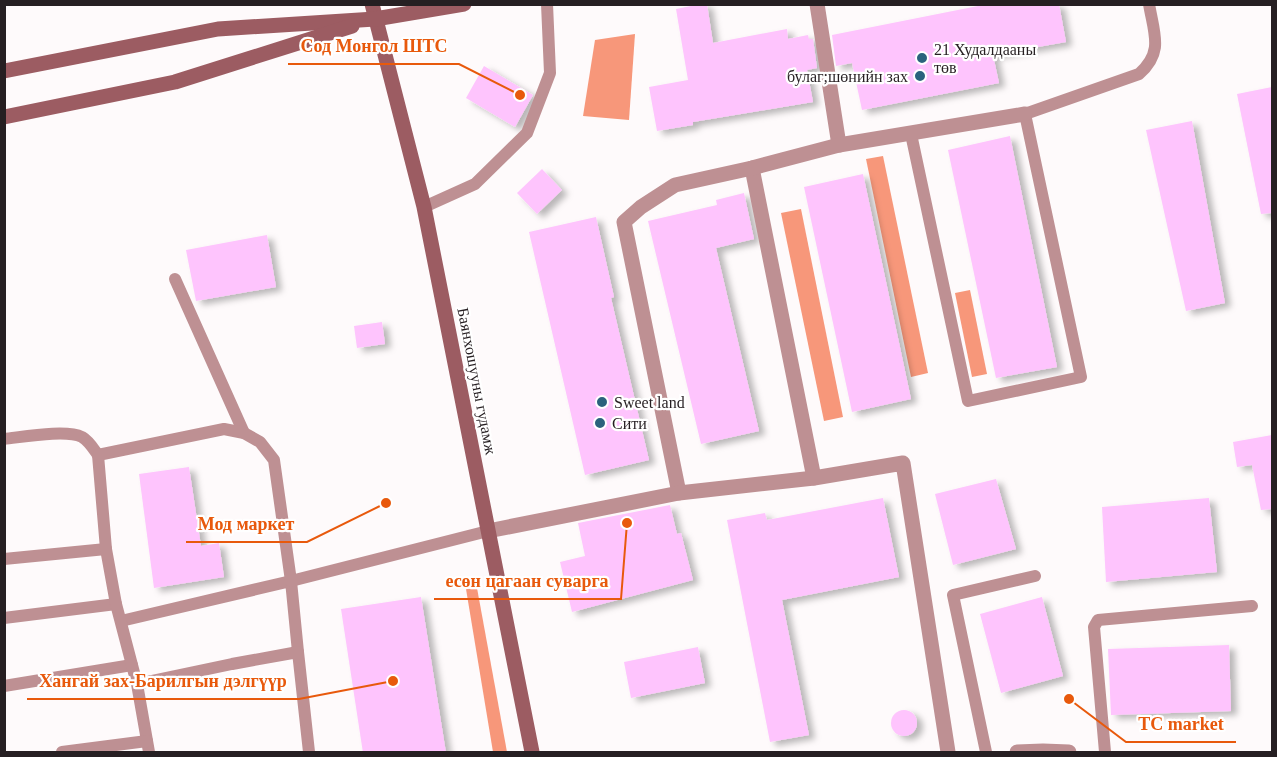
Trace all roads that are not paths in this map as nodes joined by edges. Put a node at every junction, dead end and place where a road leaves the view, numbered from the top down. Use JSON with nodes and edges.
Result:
{"nodes":[{"id":1,"x":464,"y":4,"type":"edge"},
{"id":2,"x":547,"y":4,"type":"edge"},
{"id":3,"x":817,"y":4,"type":"edge"},
{"id":4,"x":1149,"y":4,"type":"edge"},
{"id":5,"x":373,"y":12,"type":"edge"},
{"id":6,"x":4,"y":71,"type":"edge"},
{"id":7,"x":1024,"y":114,"type":"junction"},
{"id":8,"x":4,"y":117,"type":"edge"},
{"id":9,"x":911,"y":134,"type":"junction"},
{"id":10,"x":839,"y":145,"type":"junction"},
{"id":11,"x":752,"y":168,"type":"junction"},
{"id":12,"x":424,"y":207,"type":"junction"},
{"id":13,"x":175,"y":279,"type":"dead end"},
{"id":14,"x":244,"y":433,"type":"junction"},
{"id":15,"x":4,"y":439,"type":"edge"},
{"id":16,"x":98,"y":454,"type":"junction"},
{"id":17,"x":814,"y":478,"type":"junction"},
{"id":18,"x":679,"y":493,"type":"junction"},
{"id":19,"x":488,"y":531,"type":"junction"},
{"id":20,"x":106,"y":549,"type":"junction"},
{"id":21,"x":4,"y":558,"type":"edge"},
{"id":22,"x":1035,"y":576,"type":"dead end"},
{"id":23,"x":291,"y":581,"type":"junction"},
{"id":24,"x":116,"y":604,"type":"junction"},
{"id":25,"x":1252,"y":606,"type":"dead end"},
{"id":26,"x":4,"y":618,"type":"edge"},
{"id":27,"x":120,"y":621,"type":"junction"},
{"id":28,"x":298,"y":652,"type":"junction"},
{"id":29,"x":132,"y":665,"type":"junction"},
{"id":30,"x":137,"y":684,"type":"junction"},
{"id":31,"x":4,"y":686,"type":"edge"},
{"id":32,"x":148,"y":747,"type":"edge"},
{"id":33,"x":62,"y":753,"type":"edge"},
{"id":34,"x":309,"y":753,"type":"edge"},
{"id":35,"x":532,"y":753,"type":"edge"},
{"id":36,"x":948,"y":753,"type":"edge"},
{"id":37,"x":986,"y":753,"type":"edge"},
{"id":38,"x":1017,"y":753,"type":"edge"},
{"id":39,"x":1069,"y":753,"type":"edge"},
{"id":40,"x":1106,"y":753,"type":"edge"}],
"edges":[{"from":1,"to":5,"type":"main road"},
{"from":2,"to":12,"type":"lane"},
{"from":3,"to":10,"type":"street"},
{"from":4,"to":7,"type":"lane"},
{"from":5,"to":6,"type":"main road"},
{"from":5,"to":8,"type":"main road"},
{"from":5,"to":12,"type":"main road","name":"Баянхошууны гудамж"},
{"from":7,"to":9,"type":"street"},
{"from":7,"to":9,"type":"lane"},
{"from":9,"to":10,"type":"street"},
{"from":10,"to":11,"type":"street"},
{"from":11,"to":17,"type":"street"},
{"from":11,"to":18,"type":"street"},
{"from":12,"to":19,"type":"main road","name":"Баянхошууны гудамж"},
{"from":13,"to":14,"type":"lane"},
{"from":14,"to":16,"type":"lane"},
{"from":14,"to":23,"type":"lane"},
{"from":15,"to":16,"type":"lane"},
{"from":16,"to":20,"type":"lane"},
{"from":17,"to":18,"type":"street"},
{"from":17,"to":36,"type":"street"},
{"from":18,"to":19,"type":"street"},
{"from":19,"to":23,"type":"lane"},
{"from":19,"to":35,"type":"main road","name":"Баянхошууны гудамж"},
{"from":20,"to":21,"type":"lane"},
{"from":20,"to":24,"type":"lane"},
{"from":22,"to":37,"type":"lane"},
{"from":23,"to":27,"type":"lane"},
{"from":23,"to":28,"type":"lane"},
{"from":24,"to":26,"type":"lane"},
{"from":24,"to":27,"type":"lane"},
{"from":25,"to":40,"type":"lane"},
{"from":27,"to":29,"type":"lane"},
{"from":28,"to":30,"type":"lane"},
{"from":28,"to":34,"type":"lane"},
{"from":29,"to":30,"type":"lane"},
{"from":29,"to":31,"type":"lane"},
{"from":30,"to":32,"type":"lane"},
{"from":32,"to":33,"type":"lane"},
{"from":38,"to":39,"type":"street"}]}
